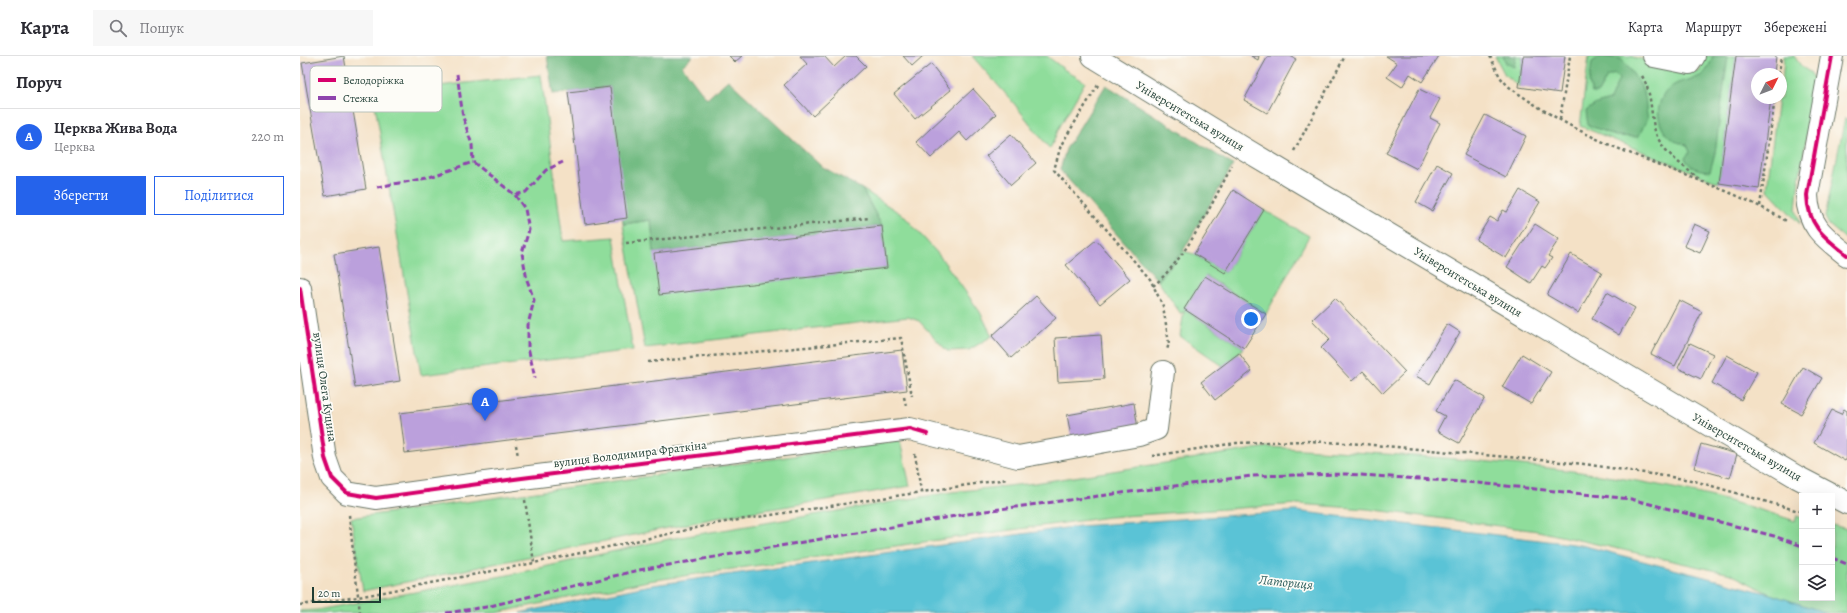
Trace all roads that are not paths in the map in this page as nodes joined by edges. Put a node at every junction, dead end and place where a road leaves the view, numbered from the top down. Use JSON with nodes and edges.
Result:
{"nodes":[{"id":1,"x":1694,"y":56,"type":"edge"},
{"id":2,"x":1832,"y":56,"type":"edge"},
{"id":3,"x":1101,"y":61,"type":"edge"},
{"id":4,"x":1647,"y":64,"type":"edge"},
{"id":5,"x":1847,"y":255,"type":"edge"},
{"id":6,"x":300,"y":288,"type":"edge"},
{"id":7,"x":1163,"y":372,"type":"road end"},
{"id":8,"x":343,"y":489,"type":"joint"},
{"id":9,"x":1847,"y":503,"type":"edge"}],
"edges":[{"from":1,"to":4,"type":"street"},
{"from":2,"to":5,"type":"street"},
{"from":3,"to":9,"type":"street","name":"Університетська вулиця"},
{"from":6,"to":8,"type":"street","name":"вулиця Олега Куцина"},
{"from":7,"to":8,"type":"street","name":"вулиця Володимира Фраткіна"}]}
